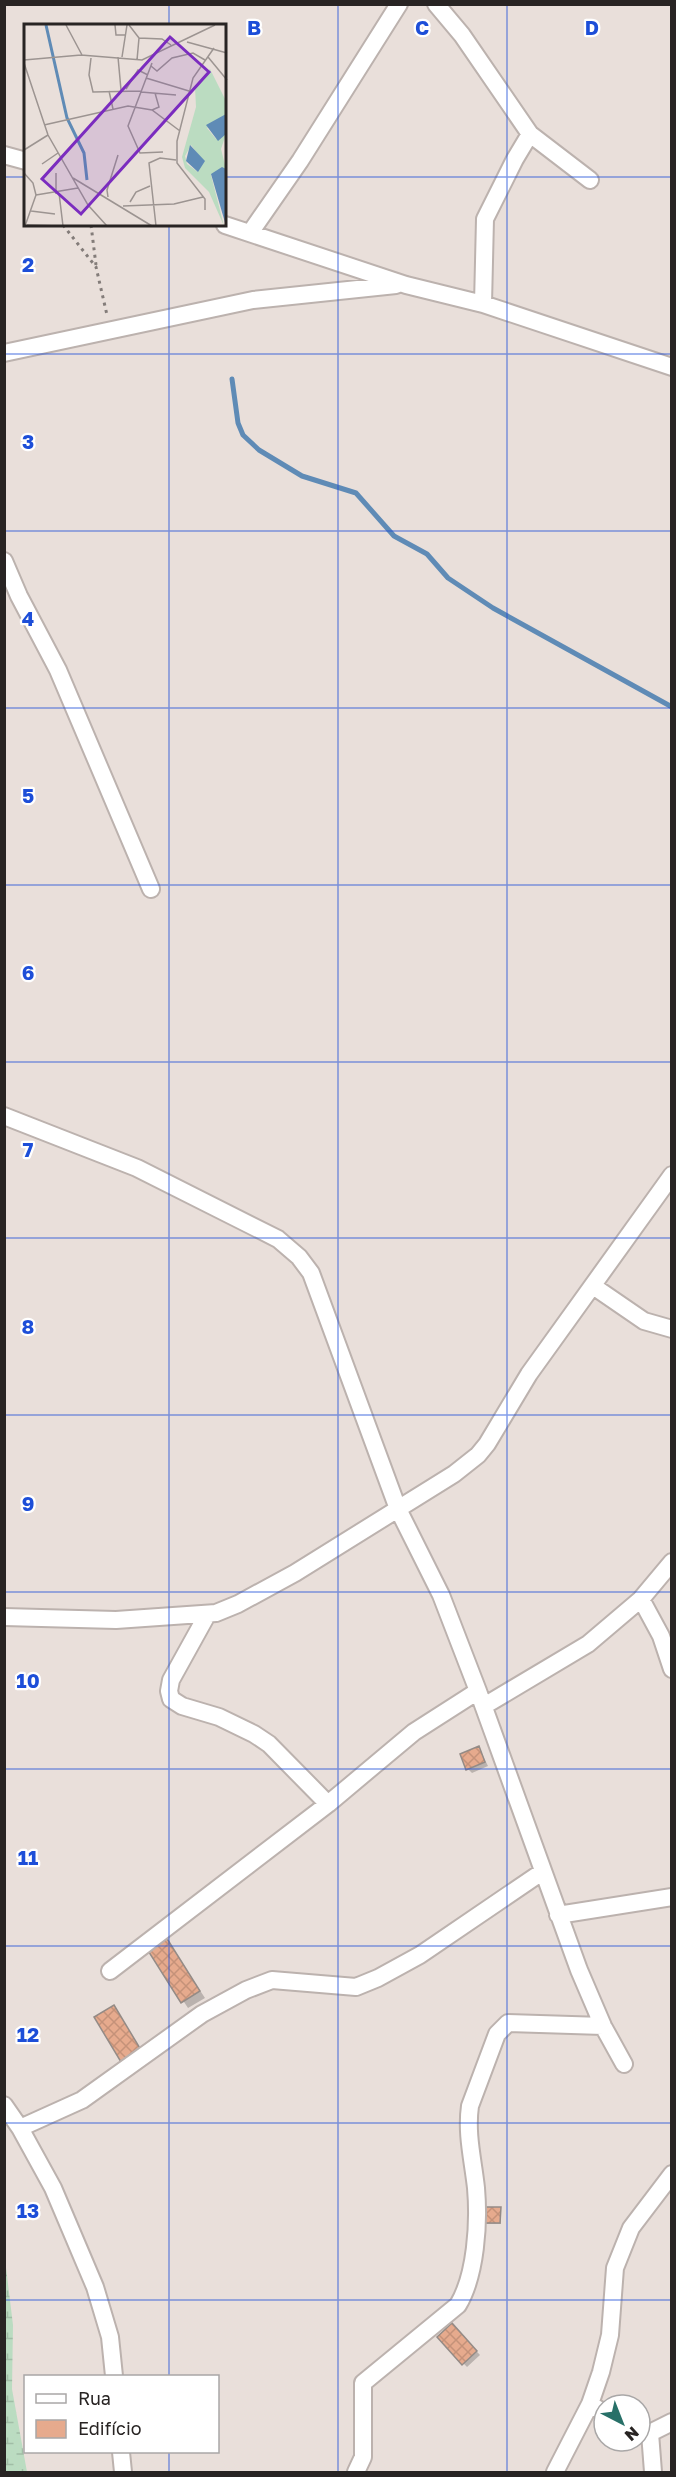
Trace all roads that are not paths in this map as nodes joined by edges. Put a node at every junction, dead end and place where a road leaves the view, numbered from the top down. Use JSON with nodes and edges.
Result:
{"nodes":[{"id":1,"x":436,"y":4,"type":"edge"},
{"id":2,"x":392,"y":7,"type":"edge"},
{"id":3,"x":530,"y":134,"type":"junction"},
{"id":4,"x":4,"y":155,"type":"edge"},
{"id":5,"x":24,"y":160,"type":"edge"},
{"id":6,"x":590,"y":180,"type":"dead end"},
{"id":7,"x":226,"y":225,"type":"edge"},
{"id":8,"x":250,"y":233,"type":"junction"},
{"id":9,"x":406,"y":285,"type":"junction"},
{"id":10,"x":483,"y":304,"type":"junction"},
{"id":11,"x":4,"y":353,"type":"edge"},
{"id":12,"x":672,"y":367,"type":"edge"},
{"id":13,"x":4,"y":561,"type":"edge"},
{"id":14,"x":151,"y":889,"type":"dead end"},
{"id":15,"x":4,"y":1116,"type":"edge"},
{"id":16,"x":672,"y":1175,"type":"edge"},
{"id":17,"x":592,"y":1286,"type":"junction"},
{"id":18,"x":672,"y":1329,"type":"edge"},
{"id":19,"x":399,"y":1509,"type":"junction"},
{"id":20,"x":672,"y":1562,"type":"edge"},
{"id":21,"x":641,"y":1599,"type":"junction"},
{"id":22,"x":207,"y":1615,"type":"junction"},
{"id":23,"x":4,"y":1617,"type":"edge"},
{"id":24,"x":672,"y":1669,"type":"edge"},
{"id":25,"x":481,"y":1698,"type":"junction"},
{"id":26,"x":328,"y":1804,"type":"junction"},
{"id":27,"x":542,"y":1872,"type":"junction"},
{"id":28,"x":672,"y":1897,"type":"edge"},
{"id":29,"x":558,"y":1915,"type":"junction"},
{"id":30,"x":110,"y":1971,"type":"dead end"},
{"id":31,"x":603,"y":2026,"type":"junction"},
{"id":32,"x":624,"y":2064,"type":"dead end"},
{"id":33,"x":4,"y":2105,"type":"edge"},
{"id":34,"x":20,"y":2128,"type":"junction"},
{"id":35,"x":672,"y":2174,"type":"edge"},
{"id":36,"x":114,"y":2375,"type":"edge"},
{"id":37,"x":600,"y":2393,"type":"edge"},
{"id":38,"x":592,"y":2416,"type":"edge"},
{"id":39,"x":672,"y":2422,"type":"edge"},
{"id":40,"x":652,"y":2431,"type":"edge"},
{"id":41,"x":121,"y":2453,"type":"edge"},
{"id":42,"x":649,"y":2453,"type":"edge"},
{"id":43,"x":123,"y":2472,"type":"edge"},
{"id":44,"x":356,"y":2472,"type":"edge"},
{"id":45,"x":555,"y":2472,"type":"edge"},
{"id":46,"x":653,"y":2472,"type":"edge"}],
"edges":[{"from":1,"to":3,"type":"street"},
{"from":2,"to":8,"type":"street"},
{"from":3,"to":6,"type":"street"},
{"from":3,"to":10,"type":"street"},
{"from":4,"to":5,"type":"street"},
{"from":7,"to":8,"type":"street"},
{"from":8,"to":9,"type":"street"},
{"from":9,"to":10,"type":"street"},
{"from":9,"to":11,"type":"street"},
{"from":10,"to":12,"type":"street"},
{"from":13,"to":14,"type":"street"},
{"from":15,"to":19,"type":"street"},
{"from":16,"to":17,"type":"street"},
{"from":17,"to":18,"type":"street"},
{"from":17,"to":19,"type":"street"},
{"from":19,"to":22,"type":"street"},
{"from":19,"to":25,"type":"street"},
{"from":20,"to":21,"type":"street"},
{"from":21,"to":24,"type":"street"},
{"from":21,"to":25,"type":"street"},
{"from":22,"to":23,"type":"street"},
{"from":22,"to":26,"type":"street"},
{"from":25,"to":26,"type":"street"},
{"from":25,"to":27,"type":"street"},
{"from":26,"to":30,"type":"street"},
{"from":27,"to":29,"type":"street"},
{"from":27,"to":34,"type":"street"},
{"from":28,"to":29,"type":"street"},
{"from":29,"to":31,"type":"street"},
{"from":31,"to":32,"type":"street"},
{"from":31,"to":44,"type":"street"},
{"from":33,"to":34,"type":"street"},
{"from":34,"to":36,"type":"street"},
{"from":35,"to":37,"type":"street"},
{"from":38,"to":45,"type":"street"},
{"from":39,"to":40,"type":"street"},
{"from":41,"to":43,"type":"street"},
{"from":42,"to":46,"type":"street"}]}
